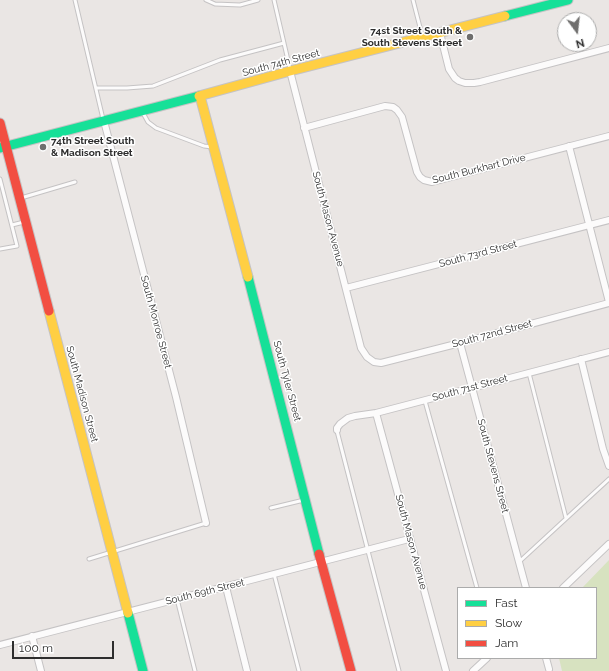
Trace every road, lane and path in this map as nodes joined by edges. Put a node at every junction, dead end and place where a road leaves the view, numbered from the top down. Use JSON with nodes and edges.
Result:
{"nodes":[{"id":1,"x":75,"y":0,"type":"edge"},
{"id":2,"x":206,"y":0,"type":"edge"},
{"id":3,"x":258,"y":0,"type":"edge"},
{"id":4,"x":274,"y":0,"type":"edge"},
{"id":5,"x":413,"y":0,"type":"edge"},
{"id":6,"x":568,"y":0,"type":"edge"},
{"id":7,"x":538,"y":4,"type":"edge"},
{"id":8,"x":440,"y":33,"type":"junction"},
{"id":9,"x":423,"y":38,"type":"junction"},
{"id":10,"x":284,"y":43,"type":"junction"},
{"id":11,"x":609,"y":48,"type":"edge"},
{"id":12,"x":290,"y":71,"type":"junction"},
{"id":13,"x":96,"y":88,"type":"junction"},
{"id":14,"x":200,"y":96,"type":"junction"},
{"id":15,"x":142,"y":111,"type":"junction"},
{"id":16,"x":104,"y":121,"type":"junction"},
{"id":17,"x":0,"y":123,"type":"edge"},
{"id":18,"x":304,"y":128,"type":"junction"},
{"id":19,"x":609,"y":136,"type":"edge"},
{"id":20,"x":569,"y":146,"type":"junction"},
{"id":21,"x":214,"y":147,"type":"junction"},
{"id":22,"x":3,"y":148,"type":"edge"},
{"id":23,"x":0,"y":179,"type":"edge"},
{"id":24,"x":75,"y":182,"type":"dead end"},
{"id":25,"x":19,"y":198,"type":"junction"},
{"id":26,"x":609,"y":220,"type":"edge"},
{"id":27,"x":25,"y":221,"type":"junction"},
{"id":28,"x":12,"y":225,"type":"junction"},
{"id":29,"x":590,"y":225,"type":"junction"},
{"id":30,"x":0,"y":249,"type":"edge"},
{"id":31,"x":346,"y":288,"type":"junction"},
{"id":32,"x":609,"y":302,"type":"edge"},
{"id":33,"x":460,"y":343,"type":"junction"},
{"id":34,"x":609,"y":352,"type":"edge"},
{"id":35,"x":581,"y":359,"type":"junction"},
{"id":36,"x":374,"y":362,"type":"joint"},
{"id":37,"x":529,"y":373,"type":"junction"},
{"id":38,"x":472,"y":388,"type":"junction"},
{"id":39,"x":425,"y":400,"type":"junction"},
{"id":40,"x":376,"y":413,"type":"junction"},
{"id":41,"x":337,"y":430,"type":"joint"},
{"id":42,"x":609,"y":466,"type":"edge"},
{"id":43,"x":609,"y":479,"type":"edge"},
{"id":44,"x":306,"y":499,"type":"junction"},
{"id":45,"x":271,"y":508,"type":"dead end"},
{"id":46,"x":566,"y":518,"type":"junction"},
{"id":47,"x":206,"y":523,"type":"joint"},
{"id":48,"x":409,"y":539,"type":"junction"},
{"id":49,"x":609,"y":544,"type":"edge"},
{"id":50,"x":368,"y":549,"type":"junction"},
{"id":51,"x":112,"y":552,"type":"junction"},
{"id":52,"x":89,"y":559,"type":"dead end"},
{"id":53,"x":321,"y":561,"type":"junction"},
{"id":54,"x":519,"y":562,"type":"junction"},
{"id":55,"x":274,"y":574,"type":"junction"},
{"id":56,"x":226,"y":587,"type":"junction"},
{"id":57,"x":477,"y":587,"type":"edge"},
{"id":58,"x":526,"y":587,"type":"edge"},
{"id":59,"x":563,"y":587,"type":"edge"},
{"id":60,"x":177,"y":599,"type":"junction"},
{"id":61,"x":127,"y":612,"type":"junction"},
{"id":62,"x":32,"y":636,"type":"junction"},
{"id":63,"x":0,"y":644,"type":"edge"},
{"id":64,"x":486,"y":659,"type":"edge"},
{"id":65,"x":546,"y":659,"type":"edge"},
{"id":66,"x":548,"y":670,"type":"edge"},
{"id":67,"x":41,"y":671,"type":"edge"},
{"id":68,"x":142,"y":671,"type":"edge"},
{"id":69,"x":195,"y":671,"type":"edge"},
{"id":70,"x":247,"y":671,"type":"edge"},
{"id":71,"x":299,"y":671,"type":"edge"},
{"id":72,"x":351,"y":671,"type":"edge"},
{"id":73,"x":399,"y":671,"type":"edge"},
{"id":74,"x":446,"y":671,"type":"edge"},
{"id":75,"x":473,"y":671,"type":"edge"}],
"edges":[{"from":1,"to":13,"type":"lane"},
{"from":2,"to":3,"type":"lane"},
{"from":4,"to":10,"type":"lane"},
{"from":5,"to":9,"type":"lane"},
{"from":6,"to":7,"type":"street","name":"South 74th Street"},
{"from":7,"to":8,"type":"street","name":"South 74th Street"},
{"from":8,"to":9,"type":"street","name":"South 74th Street"},
{"from":8,"to":11,"type":"street"},
{"from":9,"to":12,"type":"street","name":"South 74th Street"},
{"from":10,"to":12,"type":"lane"},
{"from":10,"to":13,"type":"lane"},
{"from":12,"to":14,"type":"street","name":"South 74th Street"},
{"from":12,"to":18,"type":"street","name":"South Mason Avenue"},
{"from":13,"to":16,"type":"lane"},
{"from":14,"to":15,"type":"street","name":"South 74th Street"},
{"from":14,"to":21,"type":"street","name":"South Tyler Street"},
{"from":15,"to":16,"type":"street","name":"South 74th Street"},
{"from":15,"to":21,"type":"lane"},
{"from":16,"to":22,"type":"street","name":"South 74th Street"},
{"from":16,"to":47,"type":"street","name":"South Monroe Street"},
{"from":17,"to":22,"type":"street","name":"South Madison Street"},
{"from":18,"to":20,"type":"street","name":"South Burkhart Drive"},
{"from":18,"to":31,"type":"street","name":"South Mason Avenue"},
{"from":19,"to":20,"type":"street","name":"South Burkhart Drive"},
{"from":20,"to":29,"type":"street"},
{"from":21,"to":44,"type":"street","name":"South Tyler Street"},
{"from":22,"to":25,"type":"street","name":"South Madison Street"},
{"from":23,"to":28,"type":"lane"},
{"from":24,"to":25,"type":"lane"},
{"from":25,"to":27,"type":"street","name":"South Madison Street"},
{"from":26,"to":29,"type":"street","name":"South 73rd Street"},
{"from":27,"to":28,"type":"lane"},
{"from":27,"to":51,"type":"street","name":"South Madison Street"},
{"from":28,"to":30,"type":"lane"},
{"from":29,"to":31,"type":"street","name":"South 73rd Street"},
{"from":29,"to":32,"type":"street"},
{"from":31,"to":36,"type":"street","name":"South Mason Avenue"},
{"from":32,"to":33,"type":"street","name":"South 72nd Street"},
{"from":33,"to":36,"type":"street","name":"South 72nd Street"},
{"from":33,"to":38,"type":"street","name":"South Stevens Street"},
{"from":34,"to":35,"type":"street","name":"South 71st Street"},
{"from":35,"to":37,"type":"street","name":"South 71st Street"},
{"from":35,"to":42,"type":"street"},
{"from":37,"to":38,"type":"street","name":"South 71st Street"},
{"from":37,"to":46,"type":"lane"},
{"from":38,"to":39,"type":"street","name":"South 71st Street"},
{"from":38,"to":54,"type":"street","name":"South Stevens Street"},
{"from":39,"to":40,"type":"street","name":"South 71st Street"},
{"from":39,"to":57,"type":"lane"},
{"from":40,"to":41,"type":"street","name":"South 71st Street"},
{"from":40,"to":48,"type":"street","name":"South Mason Avenue"},
{"from":41,"to":50,"type":"lane"},
{"from":43,"to":46,"type":"lane"},
{"from":44,"to":45,"type":"lane"},
{"from":44,"to":53,"type":"street","name":"South Tyler Street"},
{"from":46,"to":54,"type":"lane"},
{"from":47,"to":51,"type":"lane"},
{"from":48,"to":50,"type":"street","name":"South 69th Street"},
{"from":48,"to":74,"type":"street","name":"South Mason Avenue"},
{"from":49,"to":59,"type":"street"},
{"from":50,"to":53,"type":"street","name":"South 69th Street"},
{"from":50,"to":73,"type":"lane"},
{"from":51,"to":52,"type":"lane"},
{"from":51,"to":61,"type":"street","name":"South Madison Street"},
{"from":53,"to":55,"type":"street","name":"South 69th Street"},
{"from":53,"to":72,"type":"street","name":"South Tyler Street"},
{"from":54,"to":58,"type":"street","name":"South Stevens Street"},
{"from":55,"to":56,"type":"street","name":"South 69th Street"},
{"from":55,"to":71,"type":"lane"},
{"from":56,"to":60,"type":"street","name":"South 69th Street"},
{"from":56,"to":70,"type":"street"},
{"from":60,"to":61,"type":"street","name":"South 69th Street"},
{"from":60,"to":69,"type":"lane"},
{"from":61,"to":62,"type":"street","name":"South 69th Street"},
{"from":61,"to":68,"type":"street","name":"South Madison Street"},
{"from":62,"to":63,"type":"street","name":"South 69th Street"},
{"from":62,"to":67,"type":"street"},
{"from":64,"to":75,"type":"street"},
{"from":65,"to":66,"type":"street"}]}
